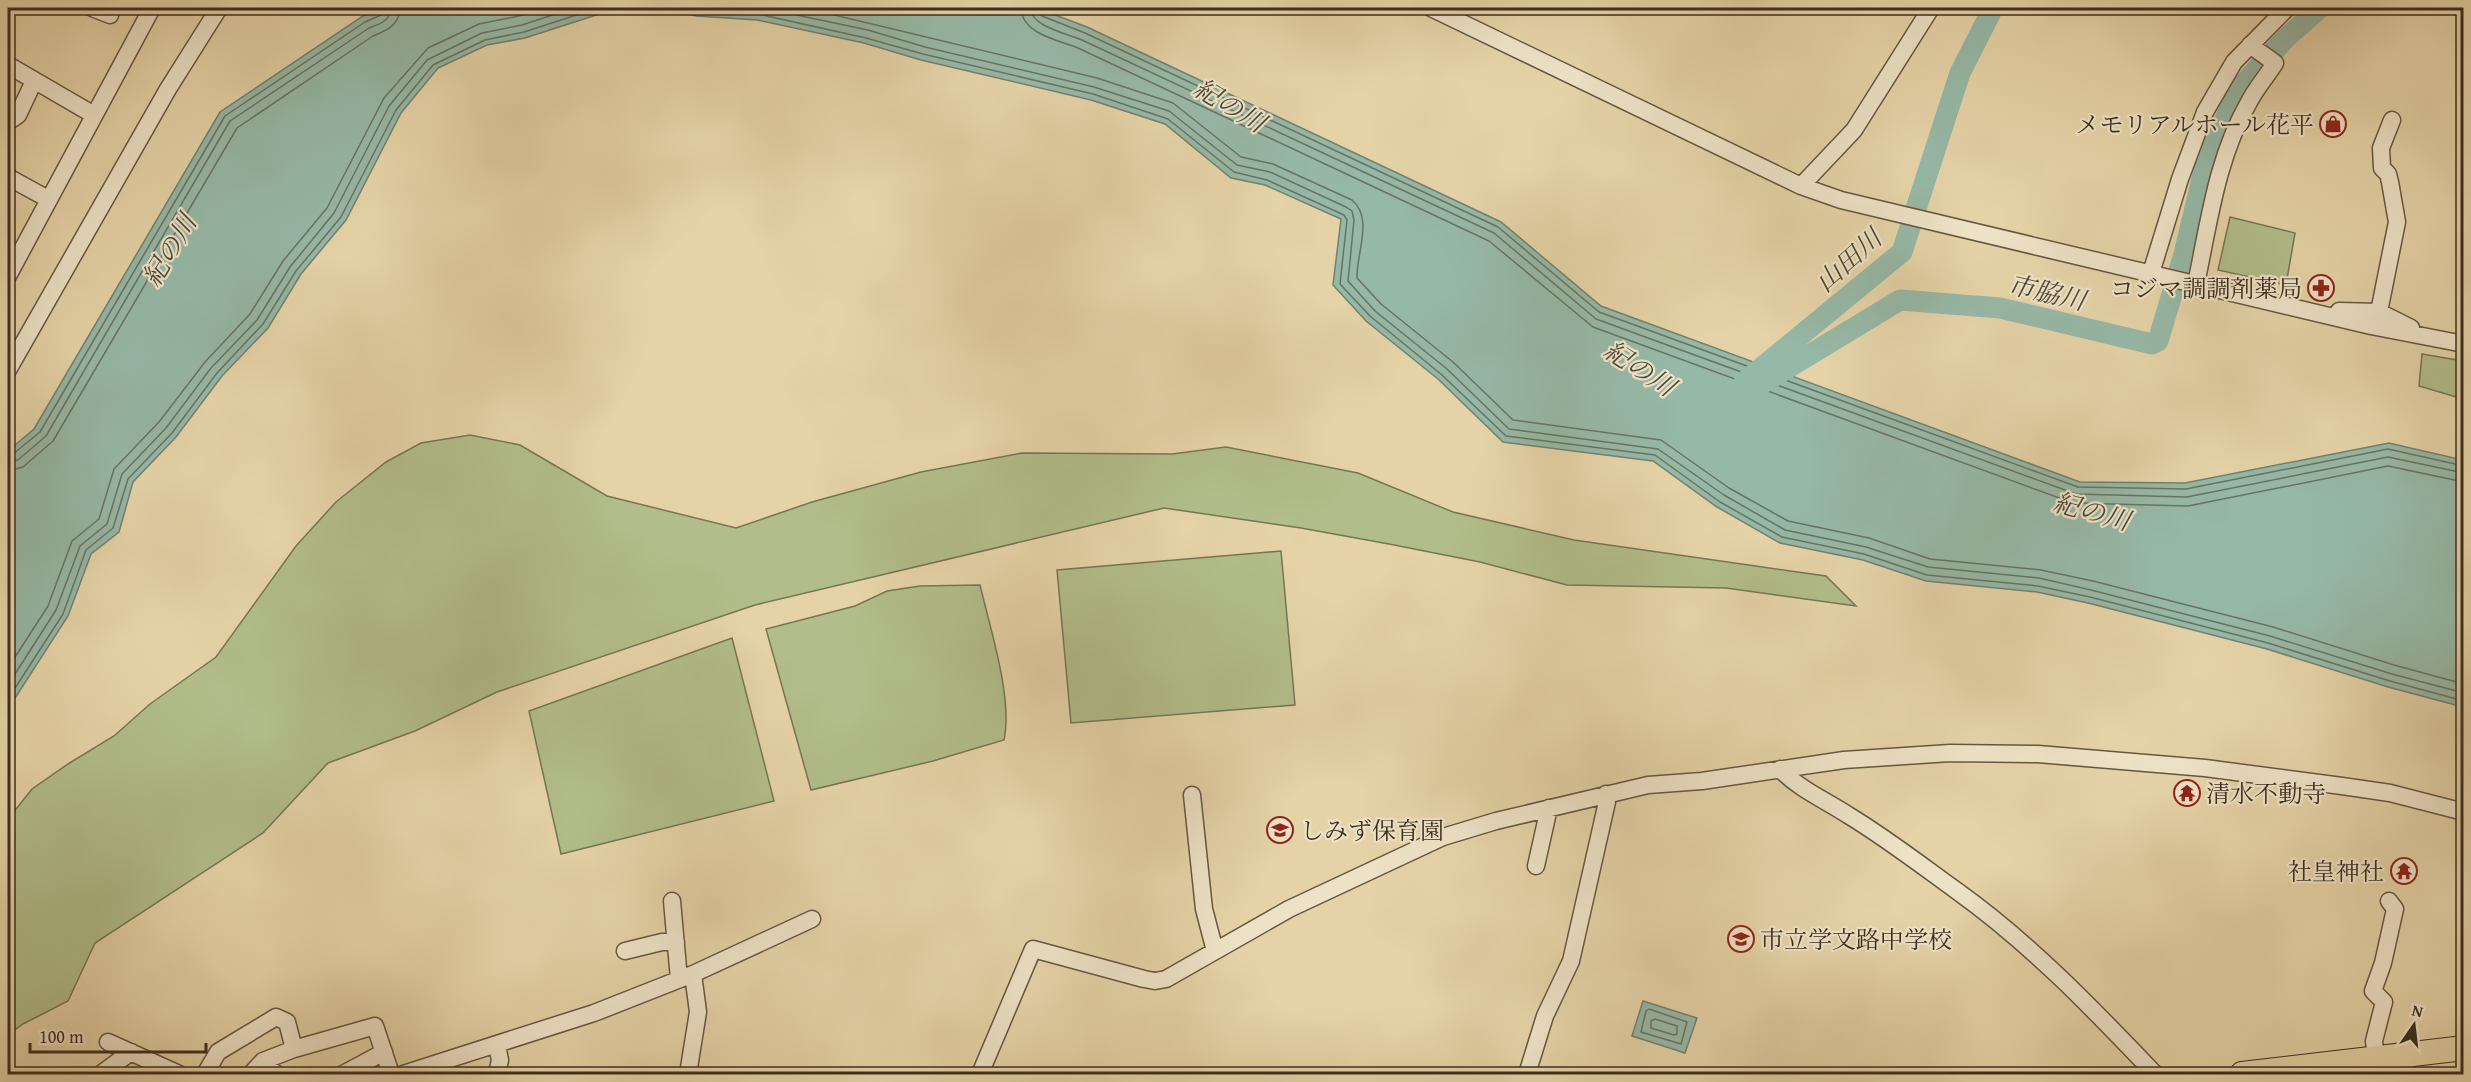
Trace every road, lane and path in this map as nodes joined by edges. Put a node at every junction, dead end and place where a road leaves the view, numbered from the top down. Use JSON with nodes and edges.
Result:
{"nodes":[{"id":1,"x":92,"y":8,"type":"edge"},
{"id":2,"x":152,"y":8,"type":"edge"},
{"id":3,"x":226,"y":8,"type":"edge"},
{"id":4,"x":1431,"y":8,"type":"edge"},
{"id":5,"x":1931,"y":8,"type":"edge"},
{"id":6,"x":2287,"y":8,"type":"edge"},
{"id":7,"x":214,"y":14,"type":"edge"},
{"id":8,"x":110,"y":15,"type":"dead end"},
{"id":9,"x":2250,"y":45,"type":"junction"},
{"id":10,"x":8,"y":65,"type":"edge"},
{"id":11,"x":34,"y":81,"type":"junction"},
{"id":12,"x":94,"y":115,"type":"junction"},
{"id":13,"x":2392,"y":120,"type":"dead end"},
{"id":14,"x":8,"y":122,"type":"edge"},
{"id":15,"x":8,"y":177,"type":"edge"},
{"id":16,"x":1801,"y":186,"type":"junction"},
{"id":17,"x":48,"y":199,"type":"junction"},
{"id":18,"x":2151,"y":273,"type":"junction"},
{"id":19,"x":8,"y":276,"type":"edge"},
{"id":20,"x":2196,"y":284,"type":"junction"},
{"id":21,"x":2307,"y":311,"type":"junction"},
{"id":22,"x":2379,"y":312,"type":"junction"},
{"id":23,"x":2431,"y":338,"type":"junction"},
{"id":24,"x":2463,"y":344,"type":"edge"},
{"id":25,"x":8,"y":370,"type":"edge"},
{"id":26,"x":1780,"y":770,"type":"junction"},
{"id":27,"x":1606,"y":794,"type":"junction"},
{"id":28,"x":1192,"y":795,"type":"dead end"},
{"id":29,"x":1549,"y":808,"type":"junction"},
{"id":30,"x":2463,"y":812,"type":"edge"},
{"id":31,"x":1536,"y":866,"type":"dead end"},
{"id":32,"x":672,"y":901,"type":"dead end"},
{"id":33,"x":2389,"y":901,"type":"dead end"},
{"id":34,"x":812,"y":919,"type":"dead end"},
{"id":35,"x":676,"y":942,"type":"junction"},
{"id":36,"x":626,"y":951,"type":"dead end"},
{"id":37,"x":1215,"y":951,"type":"junction"},
{"id":38,"x":686,"y":976,"type":"junction"},
{"id":39,"x":108,"y":1042,"type":"dead end"},
{"id":40,"x":497,"y":1046,"type":"junction"},
{"id":41,"x":2463,"y":1048,"type":"edge"},
{"id":42,"x":294,"y":1049,"type":"junction"},
{"id":43,"x":131,"y":1052,"type":"junction"},
{"id":44,"x":384,"y":1052,"type":"junction"},
{"id":45,"x":2376,"y":1059,"type":"junction"},
{"id":46,"x":263,"y":1061,"type":"junction"},
{"id":47,"x":2404,"y":1065,"type":"edge"},
{"id":48,"x":155,"y":1070,"type":"edge"},
{"id":49,"x":100,"y":1074,"type":"edge"},
{"id":50,"x":179,"y":1074,"type":"edge"},
{"id":51,"x":205,"y":1074,"type":"edge"},
{"id":52,"x":251,"y":1074,"type":"edge"},
{"id":53,"x":276,"y":1074,"type":"edge"},
{"id":54,"x":343,"y":1074,"type":"edge"},
{"id":55,"x":391,"y":1074,"type":"edge"},
{"id":56,"x":403,"y":1074,"type":"edge"},
{"id":57,"x":497,"y":1074,"type":"edge"},
{"id":58,"x":688,"y":1074,"type":"edge"},
{"id":59,"x":980,"y":1074,"type":"edge"},
{"id":60,"x":1527,"y":1074,"type":"edge"},
{"id":61,"x":2155,"y":1074,"type":"edge"},
{"id":62,"x":2242,"y":1074,"type":"edge"}],
"edges":[{"from":1,"to":8,"type":"street"},
{"from":2,"to":12,"type":"street"},
{"from":3,"to":7,"type":"street"},
{"from":4,"to":16,"type":"street"},
{"from":5,"to":16,"type":"street"},
{"from":6,"to":9,"type":"street"},
{"from":7,"to":25,"type":"street"},
{"from":9,"to":18,"type":"street"},
{"from":9,"to":20,"type":"street"},
{"from":10,"to":11,"type":"street"},
{"from":11,"to":12,"type":"street"},
{"from":11,"to":14,"type":"street"},
{"from":12,"to":17,"type":"street"},
{"from":13,"to":22,"type":"street"},
{"from":15,"to":17,"type":"street"},
{"from":16,"to":18,"type":"street"},
{"from":17,"to":19,"type":"street"},
{"from":18,"to":20,"type":"street"},
{"from":20,"to":21,"type":"street"},
{"from":21,"to":22,"type":"street"},
{"from":21,"to":23,"type":"street"},
{"from":22,"to":23,"type":"street"},
{"from":23,"to":24,"type":"street"},
{"from":26,"to":27,"type":"street"},
{"from":26,"to":30,"type":"street"},
{"from":26,"to":61,"type":"street"},
{"from":27,"to":29,"type":"street"},
{"from":27,"to":60,"type":"street"},
{"from":28,"to":37,"type":"street"},
{"from":29,"to":31,"type":"street"},
{"from":29,"to":37,"type":"street"},
{"from":32,"to":35,"type":"street"},
{"from":33,"to":45,"type":"street"},
{"from":34,"to":38,"type":"street"},
{"from":35,"to":36,"type":"street"},
{"from":35,"to":38,"type":"street"},
{"from":37,"to":59,"type":"street"},
{"from":38,"to":40,"type":"street"},
{"from":38,"to":58,"type":"street"},
{"from":39,"to":43,"type":"street"},
{"from":40,"to":56,"type":"street"},
{"from":40,"to":57,"type":"street"},
{"from":41,"to":47,"type":"highway"},
{"from":42,"to":44,"type":"street"},
{"from":42,"to":46,"type":"street"},
{"from":42,"to":51,"type":"street"},
{"from":43,"to":48,"type":"street"},
{"from":43,"to":49,"type":"street"},
{"from":44,"to":54,"type":"street"},
{"from":44,"to":55,"type":"street"},
{"from":45,"to":47,"type":"highway"},
{"from":45,"to":62,"type":"highway"},
{"from":46,"to":52,"type":"street"},
{"from":46,"to":53,"type":"street"},
{"from":48,"to":50,"type":"street"}]}
